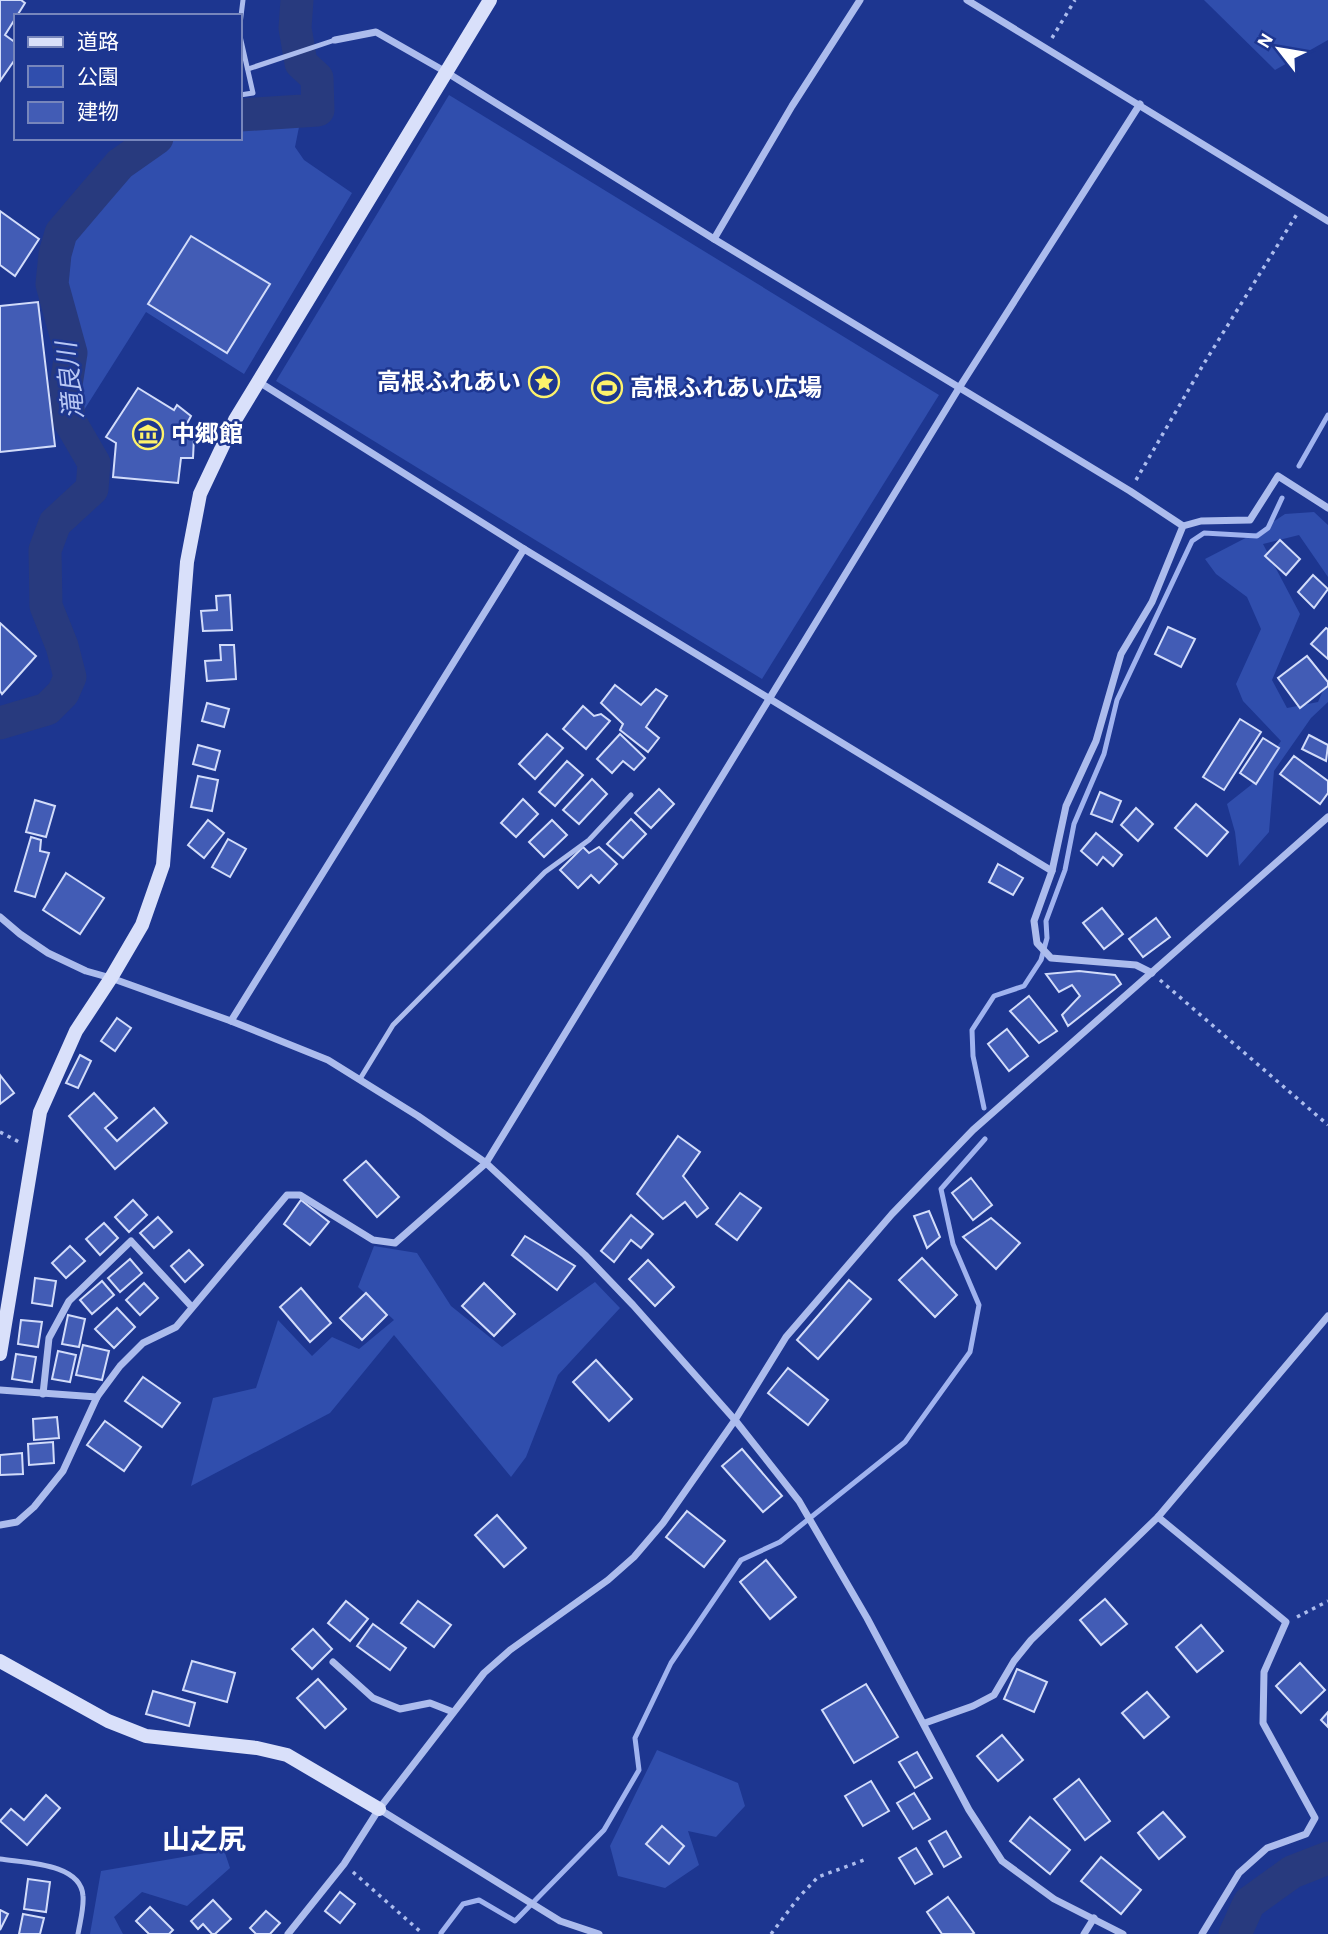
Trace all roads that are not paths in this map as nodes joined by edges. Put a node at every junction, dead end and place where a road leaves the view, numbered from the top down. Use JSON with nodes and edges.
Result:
{"nodes":[{"id":1,"x":490,"y":0,"type":"edge"},
{"id":2,"x":860,"y":0,"type":"edge"},
{"id":3,"x":967,"y":0,"type":"edge"},
{"id":4,"x":335,"y":40,"type":"joint"},
{"id":5,"x":242,"y":44,"type":"edge"},
{"id":6,"x":248,"y":69,"type":"junction"},
{"id":7,"x":446,"y":72,"type":"junction"},
{"id":8,"x":242,"y":95,"type":"edge"},
{"id":9,"x":1140,"y":104,"type":"junction"},
{"id":10,"x":1328,"y":222,"type":"edge"},
{"id":11,"x":714,"y":239,"type":"junction"},
{"id":12,"x":258,"y":382,"type":"junction"},
{"id":13,"x":959,"y":388,"type":"junction"},
{"id":14,"x":1328,"y":508,"type":"edge"},
{"id":15,"x":1183,"y":526,"type":"junction"},
{"id":16,"x":524,"y":549,"type":"junction"},
{"id":17,"x":771,"y":698,"type":"junction"},
{"id":18,"x":631,"y":795,"type":"dead end"},
{"id":19,"x":1328,"y":817,"type":"edge"},
{"id":20,"x":1052,"y":870,"type":"junction"},
{"id":21,"x":0,"y":917,"type":"edge"},
{"id":22,"x":1152,"y":973,"type":"junction"},
{"id":23,"x":111,"y":978,"type":"junction"},
{"id":24,"x":231,"y":1021,"type":"junction"},
{"id":25,"x":360,"y":1079,"type":"junction"},
{"id":26,"x":485,"y":1163,"type":"junction"},
{"id":27,"x":191,"y":1306,"type":"junction"},
{"id":28,"x":1328,"y":1316,"type":"edge"},
{"id":29,"x":0,"y":1354,"type":"edge"},
{"id":30,"x":0,"y":1390,"type":"edge"},
{"id":31,"x":43,"y":1394,"type":"junction"},
{"id":32,"x":97,"y":1397,"type":"junction"},
{"id":33,"x":734,"y":1420,"type":"junction"},
{"id":34,"x":1158,"y":1517,"type":"junction"},
{"id":35,"x":0,"y":1525,"type":"edge"},
{"id":36,"x":0,"y":1661,"type":"edge"},
{"id":37,"x":333,"y":1662,"type":"dead end"},
{"id":38,"x":453,"y":1712,"type":"junction"},
{"id":39,"x":925,"y":1723,"type":"junction"},
{"id":40,"x":379,"y":1809,"type":"junction"},
{"id":41,"x":0,"y":1859,"type":"edge"},
{"id":42,"x":1094,"y":1918,"type":"junction"},
{"id":43,"x":78,"y":1934,"type":"edge"},
{"id":44,"x":289,"y":1934,"type":"edge"},
{"id":45,"x":599,"y":1934,"type":"edge"},
{"id":46,"x":1084,"y":1934,"type":"edge"},
{"id":47,"x":1123,"y":1934,"type":"edge"},
{"id":48,"x":1202,"y":1934,"type":"edge"}],
"edges":[{"from":1,"to":7,"type":"street"},
{"from":2,"to":11,"type":"street"},
{"from":3,"to":9,"type":"street"},
{"from":4,"to":6,"type":"lane"},
{"from":4,"to":7,"type":"street"},
{"from":5,"to":6,"type":"lane"},
{"from":6,"to":8,"type":"lane"},
{"from":7,"to":11,"type":"street"},
{"from":7,"to":12,"type":"street"},
{"from":9,"to":10,"type":"street"},
{"from":9,"to":13,"type":"street"},
{"from":11,"to":13,"type":"street"},
{"from":12,"to":16,"type":"street"},
{"from":12,"to":23,"type":"street"},
{"from":13,"to":15,"type":"street"},
{"from":13,"to":17,"type":"street"},
{"from":14,"to":15,"type":"street"},
{"from":15,"to":20,"type":"street"},
{"from":16,"to":17,"type":"street"},
{"from":16,"to":24,"type":"street"},
{"from":17,"to":20,"type":"street"},
{"from":17,"to":26,"type":"street"},
{"from":18,"to":25,"type":"lane"},
{"from":19,"to":22,"type":"street"},
{"from":20,"to":22,"type":"street"},
{"from":21,"to":23,"type":"street"},
{"from":22,"to":33,"type":"street"},
{"from":23,"to":24,"type":"street"},
{"from":23,"to":29,"type":"street"},
{"from":24,"to":25,"type":"street"},
{"from":25,"to":26,"type":"street"},
{"from":26,"to":27,"type":"street"},
{"from":26,"to":33,"type":"street"},
{"from":27,"to":31,"type":"street"},
{"from":27,"to":32,"type":"street"},
{"from":28,"to":34,"type":"street"},
{"from":30,"to":31,"type":"street"},
{"from":31,"to":32,"type":"street"},
{"from":32,"to":35,"type":"street"},
{"from":33,"to":38,"type":"street"},
{"from":33,"to":39,"type":"street"},
{"from":34,"to":39,"type":"street"},
{"from":34,"to":48,"type":"street"},
{"from":36,"to":40,"type":"street"},
{"from":37,"to":38,"type":"street"},
{"from":38,"to":40,"type":"street"},
{"from":39,"to":42,"type":"street"},
{"from":40,"to":44,"type":"street"},
{"from":40,"to":45,"type":"street"},
{"from":41,"to":43,"type":"lane"},
{"from":42,"to":46,"type":"street"},
{"from":42,"to":47,"type":"street"}]}
